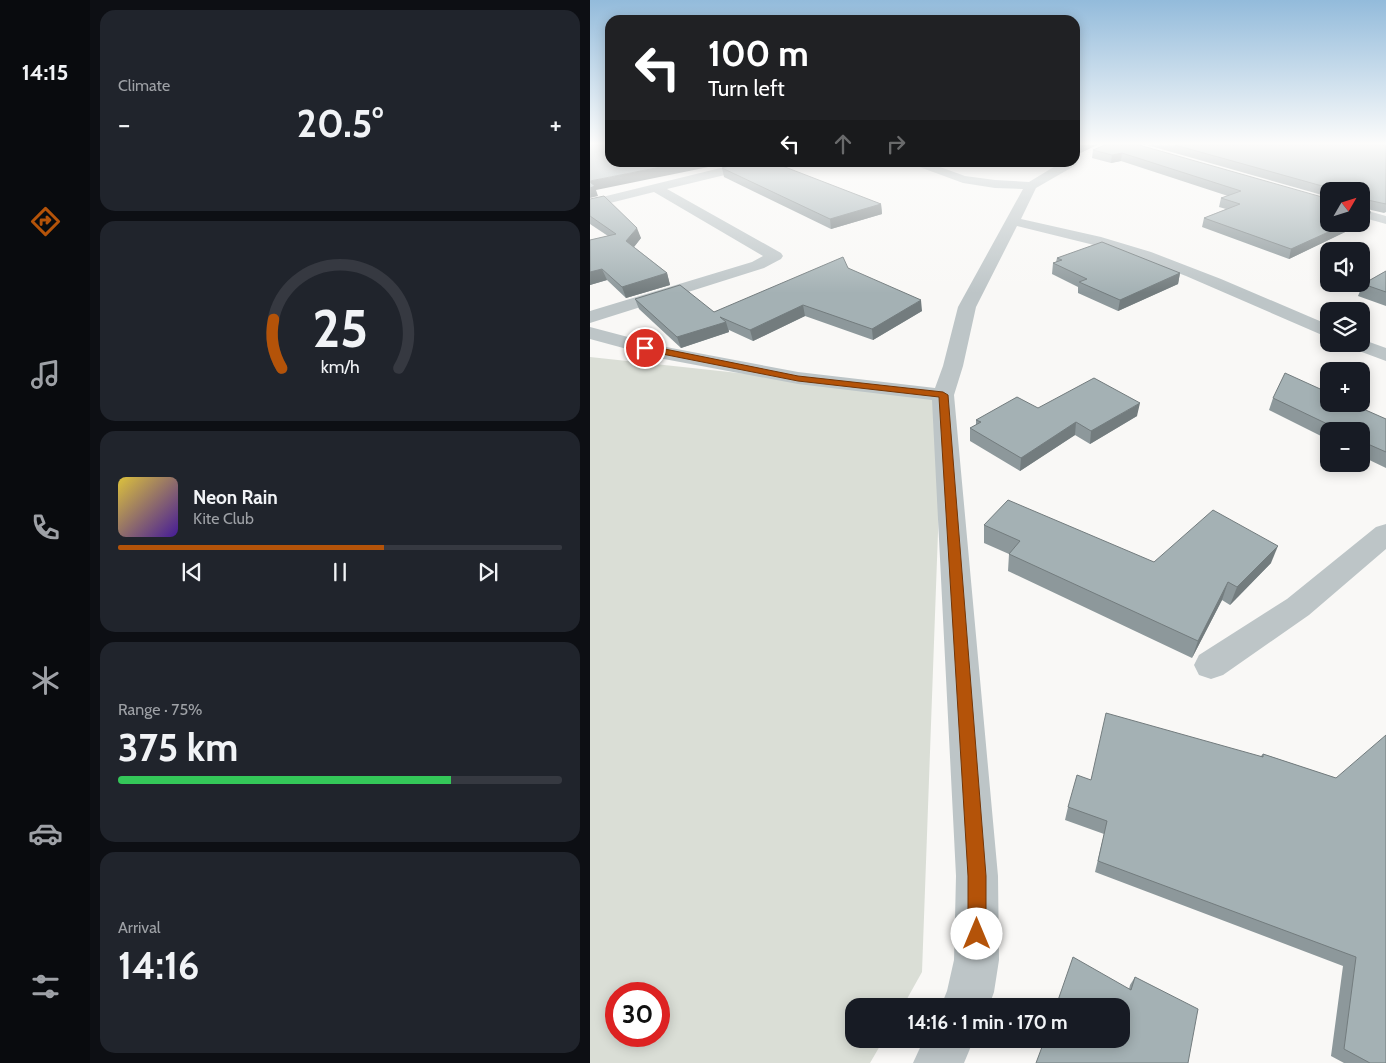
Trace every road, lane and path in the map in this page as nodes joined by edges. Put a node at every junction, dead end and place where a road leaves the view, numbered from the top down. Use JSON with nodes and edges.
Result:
{"nodes":[{"id":1,"x":629,"y":195,"type":"edge"},
{"id":2,"x":668,"y":195,"type":"edge"},
{"id":3,"x":1026,"y":195,"type":"edge"},
{"id":4,"x":590,"y":204,"type":"edge"},
{"id":5,"x":1370,"y":216,"type":"edge"},
{"id":6,"x":1386,"y":220,"type":"edge"},
{"id":7,"x":1012,"y":221,"type":"junction"},
{"id":8,"x":590,"y":317,"type":"edge"},
{"id":9,"x":1320,"y":328,"type":"edge"},
{"id":10,"x":590,"y":333,"type":"edge"},
{"id":11,"x":1370,"y":349,"type":"edge"},
{"id":12,"x":1386,"y":355,"type":"edge"},
{"id":13,"x":943,"y":395,"type":"junction"},
{"id":14,"x":1386,"y":534,"type":"edge"},
{"id":15,"x":1211,"y":665,"type":"dead end"},
{"id":16,"x":969,"y":998,"type":"edge"},
{"id":17,"x":946,"y":1048,"type":"edge"},
{"id":18,"x":938,"y":1063,"type":"edge"}],
"edges":[{"from":1,"to":4,"type":"street"},
{"from":2,"to":8,"type":"street"},
{"from":3,"to":7,"type":"street"},
{"from":5,"to":6,"type":"street"},
{"from":7,"to":9,"type":"street"},
{"from":7,"to":13,"type":"street"},
{"from":10,"to":13,"type":"street"},
{"from":11,"to":12,"type":"street"},
{"from":13,"to":16,"type":"street"},
{"from":14,"to":15,"type":"street"},
{"from":17,"to":18,"type":"street"}]}
